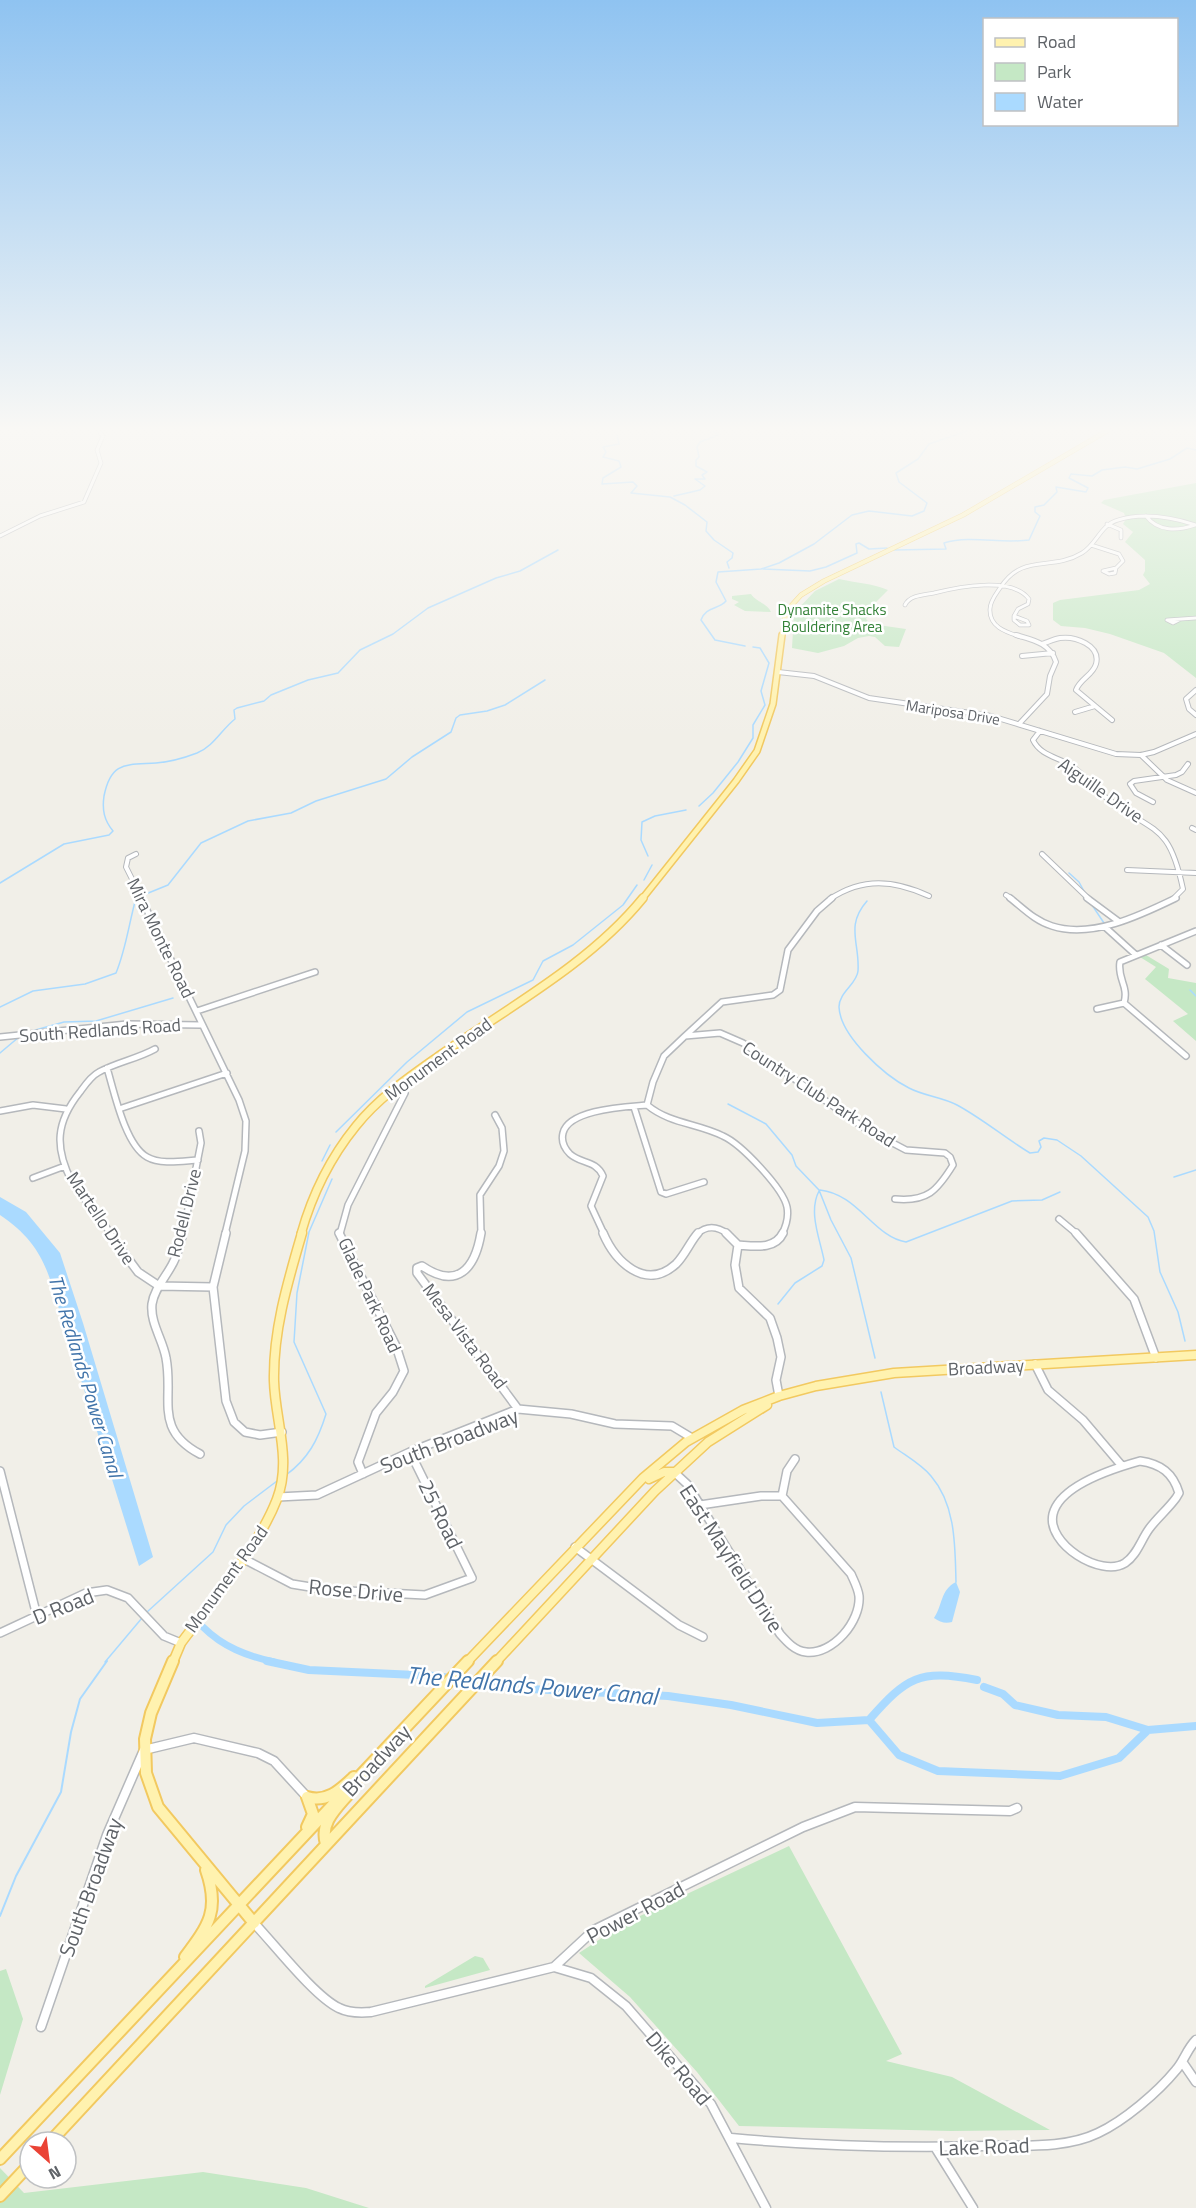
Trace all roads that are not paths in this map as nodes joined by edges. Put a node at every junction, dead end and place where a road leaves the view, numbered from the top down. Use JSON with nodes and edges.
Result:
{"nodes":[{"id":1,"x":922,"y":534,"type":"edge"},
{"id":2,"x":1098,"y":534,"type":"edge"},
{"id":3,"x":1121,"y":534,"type":"edge"},
{"id":4,"x":1121,"y":538,"type":"dead end"},
{"id":5,"x":1091,"y":545,"type":"junction"},
{"id":6,"x":1116,"y":568,"type":"dead end"},
{"id":7,"x":1000,"y":587,"type":"junction"},
{"id":8,"x":949,"y":588,"type":"junction"},
{"id":9,"x":955,"y":592,"type":"dead end"},
{"id":10,"x":905,"y":605,"type":"dead end"},
{"id":11,"x":1014,"y":616,"type":"dead end"},
{"id":12,"x":1196,"y":618,"type":"edge"},
{"id":13,"x":1179,"y":620,"type":"dead end"},
{"id":14,"x":1042,"y":644,"type":"junction"},
{"id":15,"x":1024,"y":650,"type":"dead end"},
{"id":16,"x":1053,"y":653,"type":"junction"},
{"id":17,"x":1028,"y":654,"type":"junction"},
{"id":18,"x":1022,"y":656,"type":"dead end"},
{"id":19,"x":778,"y":672,"type":"junction"},
{"id":20,"x":1196,"y":690,"type":"edge"},
{"id":21,"x":1095,"y":706,"type":"junction"},
{"id":22,"x":1076,"y":712,"type":"dead end"},
{"id":23,"x":1196,"y":715,"type":"edge"},
{"id":24,"x":1112,"y":720,"type":"dead end"},
{"id":25,"x":1019,"y":724,"type":"junction"},
{"id":26,"x":1042,"y":731,"type":"junction"},
{"id":27,"x":1196,"y":734,"type":"edge"},
{"id":28,"x":1141,"y":755,"type":"junction"},
{"id":29,"x":1188,"y":764,"type":"dead end"},
{"id":30,"x":1162,"y":777,"type":"junction"},
{"id":31,"x":1196,"y":794,"type":"edge"},
{"id":32,"x":1153,"y":802,"type":"dead end"},
{"id":33,"x":136,"y":854,"type":"dead end"},
{"id":34,"x":1042,"y":854,"type":"dead end"},
{"id":35,"x":1126,"y":870,"type":"dead end"},
{"id":36,"x":1180,"y":873,"type":"junction"},
{"id":37,"x":1196,"y":873,"type":"edge"},
{"id":38,"x":929,"y":896,"type":"dead end"},
{"id":39,"x":1002,"y":900,"type":"dead end"},
{"id":40,"x":1118,"y":921,"type":"junction"},
{"id":41,"x":1105,"y":927,"type":"junction"},
{"id":42,"x":1196,"y":931,"type":"edge"},
{"id":43,"x":1161,"y":945,"type":"junction"},
{"id":44,"x":1136,"y":955,"type":"junction"},
{"id":45,"x":1187,"y":965,"type":"dead end"},
{"id":46,"x":315,"y":972,"type":"dead end"},
{"id":47,"x":1124,"y":1003,"type":"junction"},
{"id":48,"x":1097,"y":1009,"type":"dead end"},
{"id":49,"x":197,"y":1011,"type":"junction"},
{"id":50,"x":201,"y":1025,"type":"junction"},
{"id":51,"x":686,"y":1036,"type":"junction"},
{"id":52,"x":0,"y":1037,"type":"edge"},
{"id":53,"x":155,"y":1049,"type":"dead end"},
{"id":54,"x":1186,"y":1056,"type":"dead end"},
{"id":55,"x":107,"y":1068,"type":"junction"},
{"id":56,"x":227,"y":1073,"type":"junction"},
{"id":57,"x":397,"y":1086,"type":"junction"},
{"id":58,"x":647,"y":1105,"type":"junction"},
{"id":59,"x":634,"y":1107,"type":"junction"},
{"id":60,"x":122,"y":1108,"type":"junction"},
{"id":61,"x":66,"y":1109,"type":"junction"},
{"id":62,"x":0,"y":1111,"type":"edge"},
{"id":63,"x":495,"y":1115,"type":"dead end"},
{"id":64,"x":199,"y":1131,"type":"dead end"},
{"id":65,"x":198,"y":1160,"type":"junction"},
{"id":66,"x":65,"y":1166,"type":"junction"},
{"id":67,"x":33,"y":1178,"type":"dead end"},
{"id":68,"x":704,"y":1182,"type":"dead end"},
{"id":69,"x":895,"y":1199,"type":"dead end"},
{"id":70,"x":1059,"y":1219,"type":"dead end"},
{"id":71,"x":738,"y":1245,"type":"junction"},
{"id":72,"x":159,"y":1286,"type":"junction"},
{"id":73,"x":213,"y":1287,"type":"junction"},
{"id":74,"x":1196,"y":1355,"type":"edge"},
{"id":75,"x":1156,"y":1358,"type":"junction"},
{"id":76,"x":1035,"y":1364,"type":"junction"},
{"id":77,"x":779,"y":1398,"type":"junction"},
{"id":78,"x":518,"y":1408,"type":"junction"},
{"id":79,"x":282,"y":1432,"type":"junction"},
{"id":80,"x":692,"y":1438,"type":"junction"},
{"id":81,"x":410,"y":1452,"type":"junction"},
{"id":82,"x":200,"y":1454,"type":"dead end"},
{"id":83,"x":795,"y":1460,"type":"dead end"},
{"id":84,"x":1122,"y":1466,"type":"junction"},
{"id":85,"x":0,"y":1471,"type":"edge"},
{"id":86,"x":674,"y":1472,"type":"junction"},
{"id":87,"x":363,"y":1474,"type":"junction"},
{"id":88,"x":782,"y":1496,"type":"junction"},
{"id":89,"x":278,"y":1497,"type":"junction"},
{"id":90,"x":618,"y":1503,"type":"junction"},
{"id":91,"x":700,"y":1505,"type":"junction"},
{"id":92,"x":575,"y":1547,"type":"junction"},
{"id":93,"x":243,"y":1558,"type":"junction"},
{"id":94,"x":591,"y":1559,"type":"junction"},
{"id":95,"x":472,"y":1578,"type":"joint"},
{"id":96,"x":37,"y":1616,"type":"junction"},
{"id":97,"x":154,"y":1623,"type":"joint"},
{"id":98,"x":0,"y":1633,"type":"edge"},
{"id":99,"x":703,"y":1637,"type":"dead end"},
{"id":100,"x":181,"y":1643,"type":"junction"},
{"id":101,"x":144,"y":1750,"type":"junction"},
{"id":102,"x":383,"y":1752,"type":"junction"},
{"id":103,"x":307,"y":1797,"type":"junction"},
{"id":104,"x":1017,"y":1808,"type":"dead end"},
{"id":105,"x":326,"y":1844,"type":"junction"},
{"id":106,"x":290,"y":1851,"type":"junction"},
{"id":107,"x":203,"y":1863,"type":"junction"},
{"id":108,"x":239,"y":1905,"type":"junction"},
{"id":109,"x":254,"y":1923,"type":"junction"},
{"id":110,"x":554,"y":1967,"type":"junction"},
{"id":111,"x":165,"y":1984,"type":"junction"},
{"id":112,"x":41,"y":2027,"type":"dead end"},
{"id":113,"x":1196,"y":2040,"type":"edge"},
{"id":114,"x":1183,"y":2063,"type":"junction"},
{"id":115,"x":1196,"y":2082,"type":"edge"},
{"id":116,"x":61,"y":2130,"type":"edge"},
{"id":117,"x":731,"y":2138,"type":"junction"},
{"id":118,"x":936,"y":2147,"type":"junction"},
{"id":119,"x":3,"y":2155,"type":"edge"},
{"id":120,"x":18,"y":2177,"type":"edge"},
{"id":121,"x":0,"y":2196,"type":"edge"},
{"id":122,"x":766,"y":2208,"type":"edge"},
{"id":123,"x":973,"y":2208,"type":"edge"}],
"edges":[{"from":1,"to":19,"type":"main road","name":"Monument Road"},
{"from":2,"to":5,"type":"street"},
{"from":3,"to":4,"type":"street"},
{"from":5,"to":6,"type":"street"},
{"from":5,"to":7,"type":"street"},
{"from":7,"to":8,"type":"street"},
{"from":7,"to":11,"type":"street"},
{"from":7,"to":14,"type":"street"},
{"from":8,"to":9,"type":"street"},
{"from":8,"to":10,"type":"street"},
{"from":12,"to":13,"type":"street"},
{"from":14,"to":16,"type":"street"},
{"from":14,"to":21,"type":"street"},
{"from":15,"to":17,"type":"street"},
{"from":16,"to":17,"type":"street"},
{"from":16,"to":25,"type":"street"},
{"from":17,"to":18,"type":"street"},
{"from":19,"to":25,"type":"street","name":"Mariposa Drive"},
{"from":19,"to":57,"type":"main road","name":"Monument Road"},
{"from":20,"to":23,"type":"street"},
{"from":21,"to":22,"type":"street"},
{"from":21,"to":24,"type":"street"},
{"from":25,"to":26,"type":"street","name":"Mariposa Drive"},
{"from":26,"to":28,"type":"street","name":"Mariposa Drive"},
{"from":26,"to":36,"type":"street","name":"Aiguille Drive"},
{"from":27,"to":28,"type":"street","name":"Mariposa Drive"},
{"from":28,"to":30,"type":"street"},
{"from":29,"to":30,"type":"street"},
{"from":30,"to":31,"type":"street"},
{"from":30,"to":32,"type":"street"},
{"from":33,"to":49,"type":"street","name":"Mira Monte Road"},
{"from":34,"to":40,"type":"street"},
{"from":35,"to":36,"type":"street"},
{"from":36,"to":37,"type":"street"},
{"from":36,"to":40,"type":"street"},
{"from":38,"to":51,"type":"street"},
{"from":39,"to":41,"type":"street"},
{"from":40,"to":41,"type":"street"},
{"from":41,"to":44,"type":"street"},
{"from":42,"to":43,"type":"street"},
{"from":43,"to":44,"type":"street"},
{"from":43,"to":45,"type":"street"},
{"from":44,"to":47,"type":"street"},
{"from":46,"to":49,"type":"street"},
{"from":47,"to":48,"type":"street"},
{"from":47,"to":54,"type":"street"},
{"from":49,"to":50,"type":"street","name":"Mira Monte Road"},
{"from":50,"to":52,"type":"street","name":"South Redlands Road"},
{"from":50,"to":56,"type":"street","name":"South Redlands Road"},
{"from":51,"to":58,"type":"street"},
{"from":51,"to":69,"type":"street","name":"Country Club Park Road"},
{"from":53,"to":55,"type":"street"},
{"from":55,"to":60,"type":"street"},
{"from":55,"to":61,"type":"street","name":"Martello Drive"},
{"from":56,"to":60,"type":"street"},
{"from":56,"to":73,"type":"street","name":"South Redlands Road"},
{"from":57,"to":79,"type":"main road","name":"Monument Road"},
{"from":57,"to":87,"type":"street","name":"Glade Park Road"},
{"from":58,"to":59,"type":"street"},
{"from":58,"to":71,"type":"street"},
{"from":59,"to":68,"type":"street"},
{"from":59,"to":71,"type":"street"},
{"from":60,"to":65,"type":"street"},
{"from":61,"to":62,"type":"street"},
{"from":61,"to":66,"type":"street","name":"Martello Drive"},
{"from":63,"to":78,"type":"street","name":"Mesa Vista Road"},
{"from":64,"to":65,"type":"street","name":"Rodell Drive"},
{"from":65,"to":72,"type":"street","name":"Rodell Drive"},
{"from":66,"to":67,"type":"street"},
{"from":66,"to":72,"type":"street","name":"Martello Drive"},
{"from":70,"to":75,"type":"street"},
{"from":71,"to":77,"type":"street"},
{"from":72,"to":73,"type":"street"},
{"from":72,"to":82,"type":"street","name":"Rodell Drive"},
{"from":73,"to":79,"type":"street","name":"South Redlands Road"},
{"from":74,"to":75,"type":"main road","name":"Broadway"},
{"from":75,"to":76,"type":"main road","name":"Broadway"},
{"from":76,"to":77,"type":"main road","name":"Broadway"},
{"from":76,"to":84,"type":"street"},
{"from":77,"to":80,"type":"main road","name":"Broadway"},
{"from":77,"to":86,"type":"main road","name":"Broadway"},
{"from":78,"to":80,"type":"street","name":"South Broadway"},
{"from":78,"to":81,"type":"street","name":"South Broadway"},
{"from":79,"to":89,"type":"main road","name":"Monument Road"},
{"from":80,"to":90,"type":"main road","name":"Broadway"},
{"from":81,"to":87,"type":"street","name":"South Broadway"},
{"from":81,"to":95,"type":"street","name":"25 Road"},
{"from":83,"to":88,"type":"street"},
{"from":84,"to":84,"type":"street"},
{"from":85,"to":96,"type":"street"},
{"from":86,"to":90,"type":"main road"},
{"from":86,"to":91,"type":"street","name":"East Mayfield Drive"},
{"from":86,"to":94,"type":"main road","name":"Broadway"},
{"from":87,"to":89,"type":"street","name":"South Broadway"},
{"from":88,"to":91,"type":"street"},
{"from":88,"to":91,"type":"street","name":"East Mayfield Drive"},
{"from":89,"to":93,"type":"main road","name":"Monument Road"},
{"from":90,"to":92,"type":"main road","name":"Broadway"},
{"from":92,"to":94,"type":"street"},
{"from":92,"to":102,"type":"main road","name":"Broadway"},
{"from":93,"to":95,"type":"street","name":"Rose Drive"},
{"from":93,"to":100,"type":"main road","name":"Monument Road"},
{"from":94,"to":99,"type":"street"},
{"from":94,"to":105,"type":"main road","name":"Broadway"},
{"from":96,"to":97,"type":"street","name":"D Road"},
{"from":96,"to":98,"type":"street","name":"D Road"},
{"from":97,"to":100,"type":"street","name":"D Road"},
{"from":100,"to":101,"type":"main road","name":"Monument Road"},
{"from":101,"to":103,"type":"street"},
{"from":101,"to":107,"type":"main road","name":"Monument Road"},
{"from":101,"to":112,"type":"street","name":"South Broadway"},
{"from":102,"to":103,"type":"main road"},
{"from":102,"to":105,"type":"main road"},
{"from":102,"to":106,"type":"main road","name":"Broadway"},
{"from":103,"to":106,"type":"main road"},
{"from":104,"to":110,"type":"street","name":"Power Road"},
{"from":105,"to":109,"type":"main road","name":"Broadway"},
{"from":106,"to":108,"type":"main road","name":"Broadway"},
{"from":107,"to":108,"type":"main road","name":"Monument Road"},
{"from":107,"to":111,"type":"main road"},
{"from":108,"to":109,"type":"main road","name":"Monument Road"},
{"from":108,"to":111,"type":"main road","name":"Broadway"},
{"from":109,"to":110,"type":"street"},
{"from":109,"to":116,"type":"main road","name":"Broadway"},
{"from":110,"to":117,"type":"street","name":"Dike Road"},
{"from":111,"to":119,"type":"main road","name":"Broadway"},
{"from":113,"to":114,"type":"street","name":"Lake Road"},
{"from":114,"to":115,"type":"street"},
{"from":114,"to":118,"type":"street","name":"Lake Road"},
{"from":117,"to":118,"type":"street","name":"Lake Road"},
{"from":117,"to":122,"type":"street","name":"Dike Road"},
{"from":118,"to":123,"type":"street"},
{"from":120,"to":121,"type":"main road"}]}
